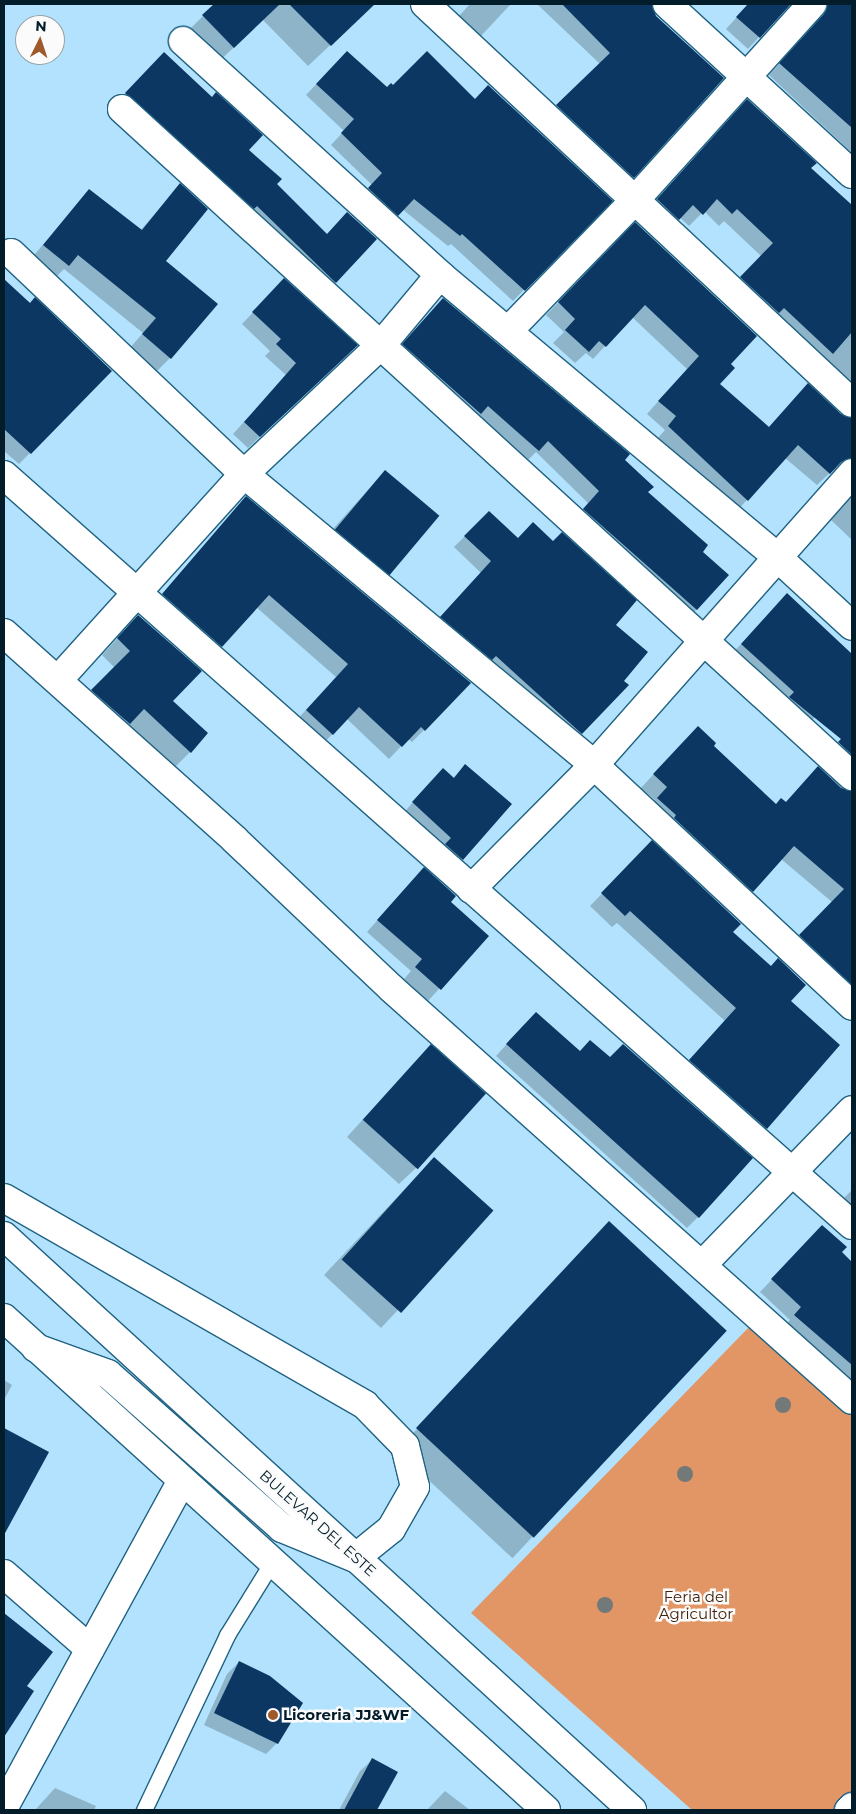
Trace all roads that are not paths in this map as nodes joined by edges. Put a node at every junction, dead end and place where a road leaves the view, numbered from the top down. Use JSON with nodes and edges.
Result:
{"nodes":[{"id":1,"x":425,"y":4,"type":"edge"},
{"id":2,"x":667,"y":4,"type":"edge"},
{"id":3,"x":812,"y":4,"type":"edge"},
{"id":4,"x":183,"y":40,"type":"dead end"},
{"id":5,"x":746,"y":75,"type":"junction"},
{"id":6,"x":122,"y":109,"type":"dead end"},
{"id":7,"x":852,"y":174,"type":"edge"},
{"id":8,"x":634,"y":201,"type":"junction"},
{"id":9,"x":11,"y":253,"type":"dead end"},
{"id":10,"x":440,"y":275,"type":"junction"},
{"id":11,"x":509,"y":330,"type":"junction"},
{"id":12,"x":382,"y":344,"type":"junction"},
{"id":13,"x":852,"y":403,"type":"edge"},
{"id":14,"x":852,"y":473,"type":"edge"},
{"id":15,"x":244,"y":474,"type":"junction"},
{"id":16,"x":4,"y":475,"type":"edge"},
{"id":17,"x":776,"y":556,"type":"junction"},
{"id":18,"x":137,"y":591,"type":"junction"},
{"id":19,"x":852,"y":626,"type":"edge"},
{"id":20,"x":4,"y":633,"type":"edge"},
{"id":21,"x":705,"y":639,"type":"junction"},
{"id":22,"x":58,"y":680,"type":"junction"},
{"id":23,"x":594,"y":765,"type":"junction"},
{"id":24,"x":852,"y":776,"type":"edge"},
{"id":25,"x":471,"y":889,"type":"junction"},
{"id":26,"x":852,"y":1006,"type":"edge"},
{"id":27,"x":852,"y":1110,"type":"edge"},
{"id":28,"x":795,"y":1172,"type":"junction"},
{"id":29,"x":4,"y":1198,"type":"edge"},
{"id":30,"x":852,"y":1225,"type":"edge"},
{"id":31,"x":4,"y":1236,"type":"edge"},
{"id":32,"x":703,"y":1264,"type":"junction"},
{"id":33,"x":4,"y":1318,"type":"edge"},
{"id":34,"x":36,"y":1348,"type":"junction"},
{"id":35,"x":852,"y":1400,"type":"edge"},
{"id":36,"x":182,"y":1481,"type":"junction"},
{"id":37,"x":355,"y":1558,"type":"junction"},
{"id":38,"x":272,"y":1562,"type":"junction"},
{"id":39,"x":4,"y":1574,"type":"edge"},
{"id":40,"x":90,"y":1649,"type":"junction"},
{"id":41,"x":4,"y":1807,"type":"edge"},
{"id":42,"x":852,"y":1807,"type":"edge"},
{"id":43,"x":144,"y":1810,"type":"edge"},
{"id":44,"x":546,"y":1810,"type":"edge"},
{"id":45,"x":632,"y":1810,"type":"edge"},
{"id":46,"x":849,"y":1810,"type":"edge"}],
"edges":[{"from":1,"to":8,"type":"main road"},
{"from":2,"to":5,"type":"main road"},
{"from":3,"to":5,"type":"main road"},
{"from":4,"to":10,"type":"main road"},
{"from":5,"to":7,"type":"main road"},
{"from":5,"to":8,"type":"main road"},
{"from":6,"to":12,"type":"main road"},
{"from":8,"to":11,"type":"main road"},
{"from":8,"to":13,"type":"main road"},
{"from":9,"to":15,"type":"main road"},
{"from":10,"to":11,"type":"main road"},
{"from":10,"to":12,"type":"main road"},
{"from":11,"to":17,"type":"main road"},
{"from":12,"to":15,"type":"main road"},
{"from":12,"to":21,"type":"main road"},
{"from":14,"to":17,"type":"main road"},
{"from":15,"to":18,"type":"main road"},
{"from":15,"to":23,"type":"main road"},
{"from":16,"to":18,"type":"main road"},
{"from":17,"to":19,"type":"main road"},
{"from":17,"to":21,"type":"main road"},
{"from":18,"to":22,"type":"main road"},
{"from":18,"to":25,"type":"main road"},
{"from":20,"to":22,"type":"main road"},
{"from":21,"to":23,"type":"main road"},
{"from":21,"to":24,"type":"main road"},
{"from":22,"to":32,"type":"main road"},
{"from":23,"to":25,"type":"main road"},
{"from":23,"to":26,"type":"main road"},
{"from":25,"to":28,"type":"main road"},
{"from":27,"to":28,"type":"main road"},
{"from":28,"to":30,"type":"main road"},
{"from":28,"to":32,"type":"main road"},
{"from":29,"to":37,"type":"main road"},
{"from":31,"to":37,"type":"main road","name":"BULEVAR DEL ESTE"},
{"from":32,"to":35,"type":"main road"},
{"from":33,"to":34,"type":"main road"},
{"from":34,"to":36,"type":"main road"},
{"from":34,"to":37,"type":"main road"},
{"from":36,"to":38,"type":"main road"},
{"from":36,"to":40,"type":"main road"},
{"from":37,"to":45,"type":"main road","name":"BULEVAR DEL ESTE"},
{"from":38,"to":43,"type":"lane"},
{"from":38,"to":44,"type":"main road"},
{"from":39,"to":40,"type":"main road"},
{"from":40,"to":41,"type":"main road"},
{"from":42,"to":46,"type":"main road"}]}
